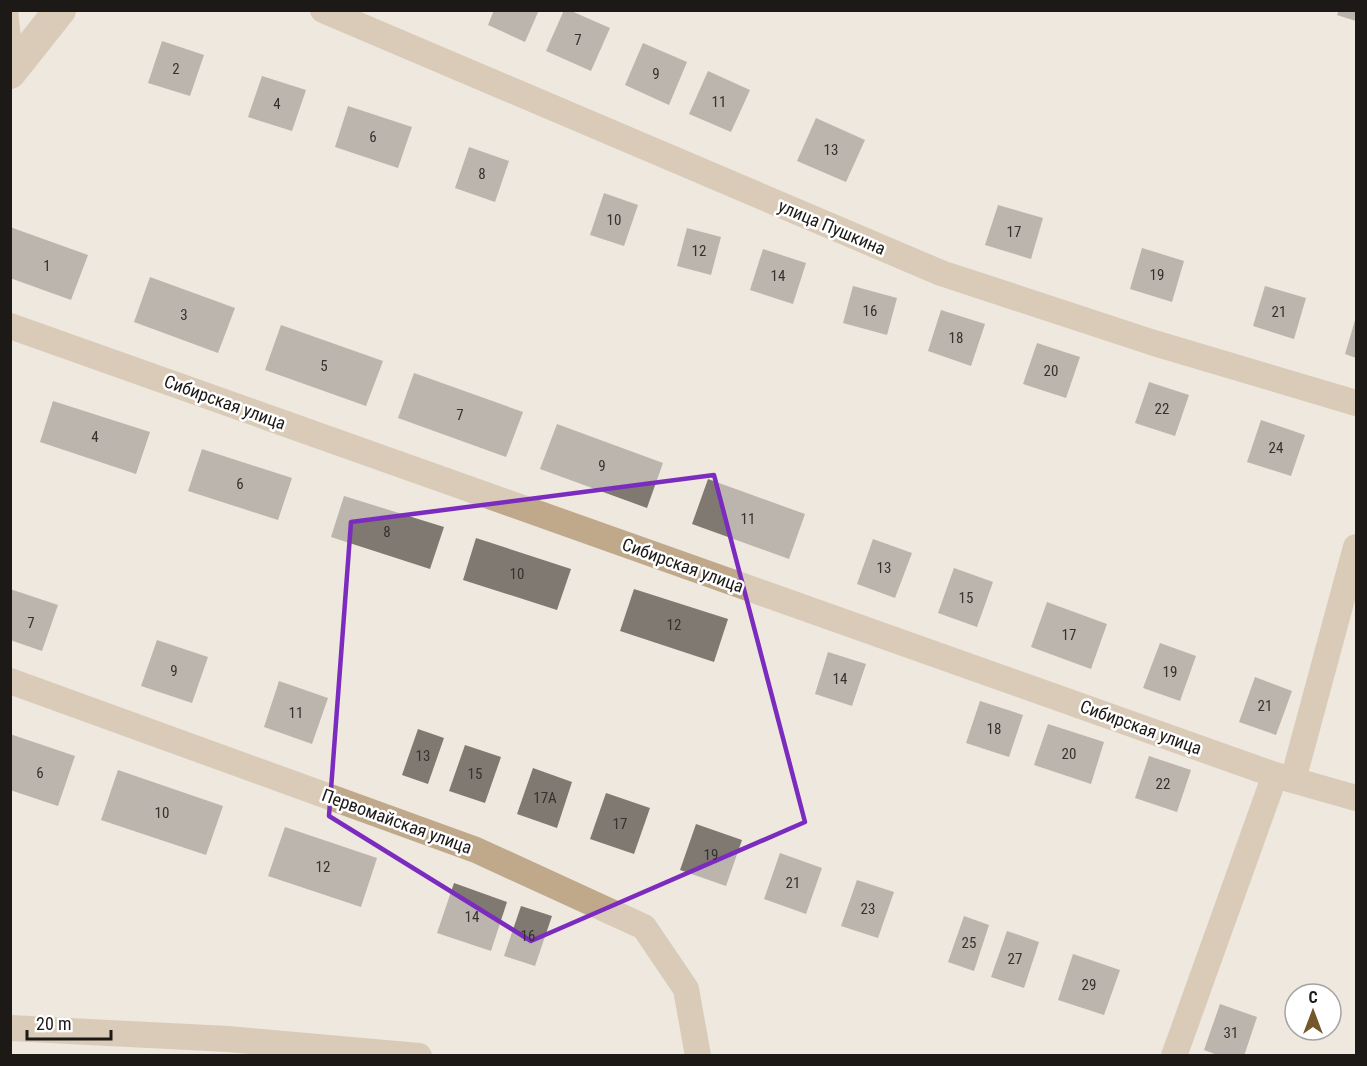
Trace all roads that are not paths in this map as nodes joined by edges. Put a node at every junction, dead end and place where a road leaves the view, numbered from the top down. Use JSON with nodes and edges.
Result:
{"nodes":[{"id":1,"x":12,"y":10,"type":"edge"},
{"id":2,"x":60,"y":10,"type":"edge"},
{"id":3,"x":323,"y":10,"type":"edge"},
{"id":4,"x":14,"y":69,"type":"edge"},
{"id":5,"x":10,"y":326,"type":"edge"},
{"id":6,"x":1356,"y":403,"type":"edge"},
{"id":7,"x":1356,"y":547,"type":"edge"},
{"id":8,"x":10,"y":681,"type":"edge"},
{"id":9,"x":1284,"y":777,"type":"junction"},
{"id":10,"x":1356,"y":798,"type":"edge"},
{"id":11,"x":10,"y":1028,"type":"edge"},
{"id":12,"x":228,"y":1047,"type":"edge"},
{"id":13,"x":419,"y":1056,"type":"edge"},
{"id":14,"x":698,"y":1056,"type":"edge"},
{"id":15,"x":1174,"y":1056,"type":"edge"}],
"edges":[{"from":1,"to":4,"type":"lane"},
{"from":2,"to":4,"type":"street"},
{"from":3,"to":6,"type":"street","name":"улица Пушкина"},
{"from":5,"to":9,"type":"street","name":"Сибирская улица"},
{"from":7,"to":9,"type":"street"},
{"from":8,"to":14,"type":"street","name":"Первомайская улица"},
{"from":9,"to":10,"type":"street","name":"Сибирская улица"},
{"from":9,"to":15,"type":"street"},
{"from":11,"to":12,"type":"street"},
{"from":12,"to":13,"type":"street"}]}
